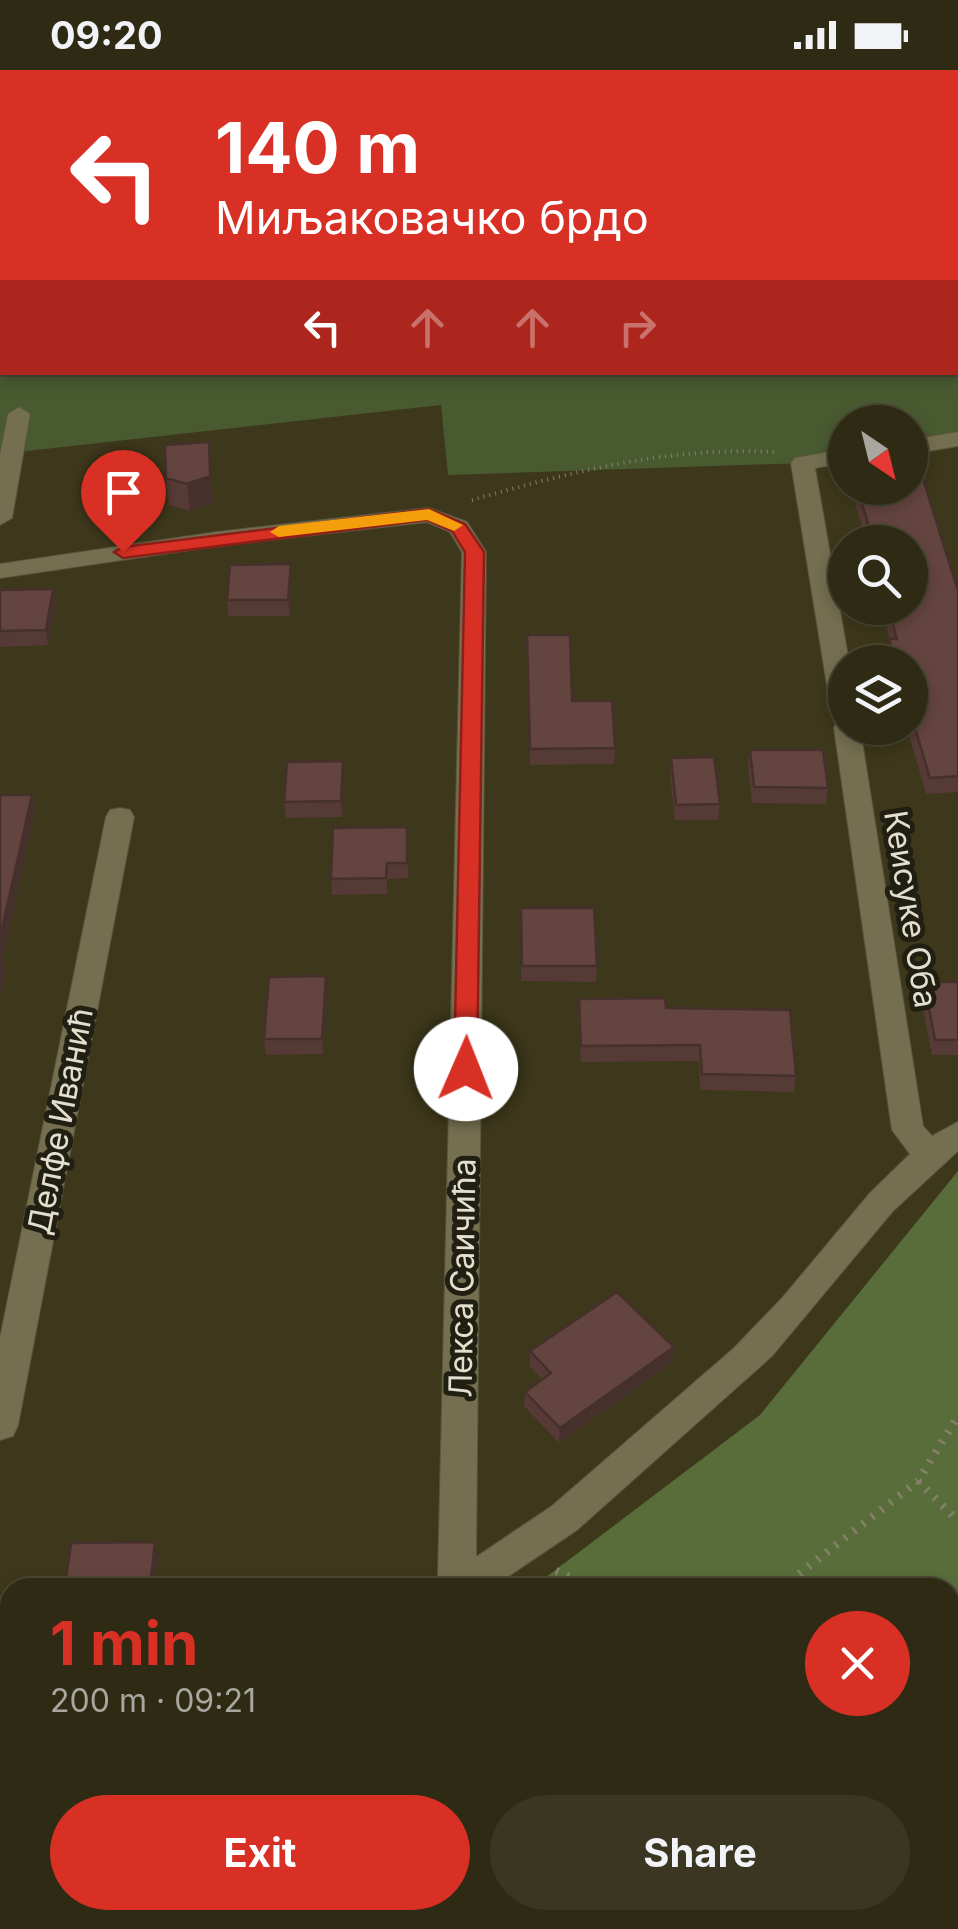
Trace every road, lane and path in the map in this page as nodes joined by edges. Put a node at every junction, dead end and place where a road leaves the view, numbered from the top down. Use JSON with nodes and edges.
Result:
{"nodes":[{"id":1,"x":19,"y":414,"type":"dead end"},
{"id":2,"x":958,"y":440,"type":"edge"},
{"id":3,"x":928,"y":444,"type":"edge"},
{"id":4,"x":828,"y":459,"type":"edge"},
{"id":5,"x":803,"y":463,"type":"junction"},
{"id":6,"x":429,"y":514,"type":"junction"},
{"id":7,"x":0,"y":518,"type":"edge"},
{"id":8,"x":0,"y":571,"type":"edge"},
{"id":9,"x":833,"y":645,"type":"edge"},
{"id":10,"x":850,"y":745,"type":"edge"},
{"id":11,"x":120,"y":817,"type":"dead end"},
{"id":12,"x":958,"y":1134,"type":"edge"},
{"id":13,"x":928,"y":1154,"type":"junction"},
{"id":14,"x":958,"y":1416,"type":"edge"},
{"id":15,"x":0,"y":1425,"type":"edge"},
{"id":16,"x":918,"y":1481,"type":"junction"},
{"id":17,"x":958,"y":1520,"type":"edge"},
{"id":18,"x":454,"y":1578,"type":"edge"},
{"id":19,"x":470,"y":1578,"type":"edge"},
{"id":20,"x":794,"y":1578,"type":"edge"}],
"edges":[{"from":1,"to":7,"type":"street"},
{"from":2,"to":3,"type":"street"},
{"from":4,"to":5,"type":"street"},
{"from":5,"to":6,"type":"path"},
{"from":5,"to":9,"type":"street"},
{"from":6,"to":8,"type":"street"},
{"from":6,"to":18,"type":"street","name":"Лекса Саичића"},
{"from":10,"to":13,"type":"street","name":"Кеисуке Оба"},
{"from":11,"to":15,"type":"street","name":"Делфе Иванић"},
{"from":12,"to":13,"type":"street"},
{"from":13,"to":19,"type":"street"},
{"from":14,"to":16,"type":"path"},
{"from":16,"to":17,"type":"path"},
{"from":16,"to":20,"type":"path"}]}
